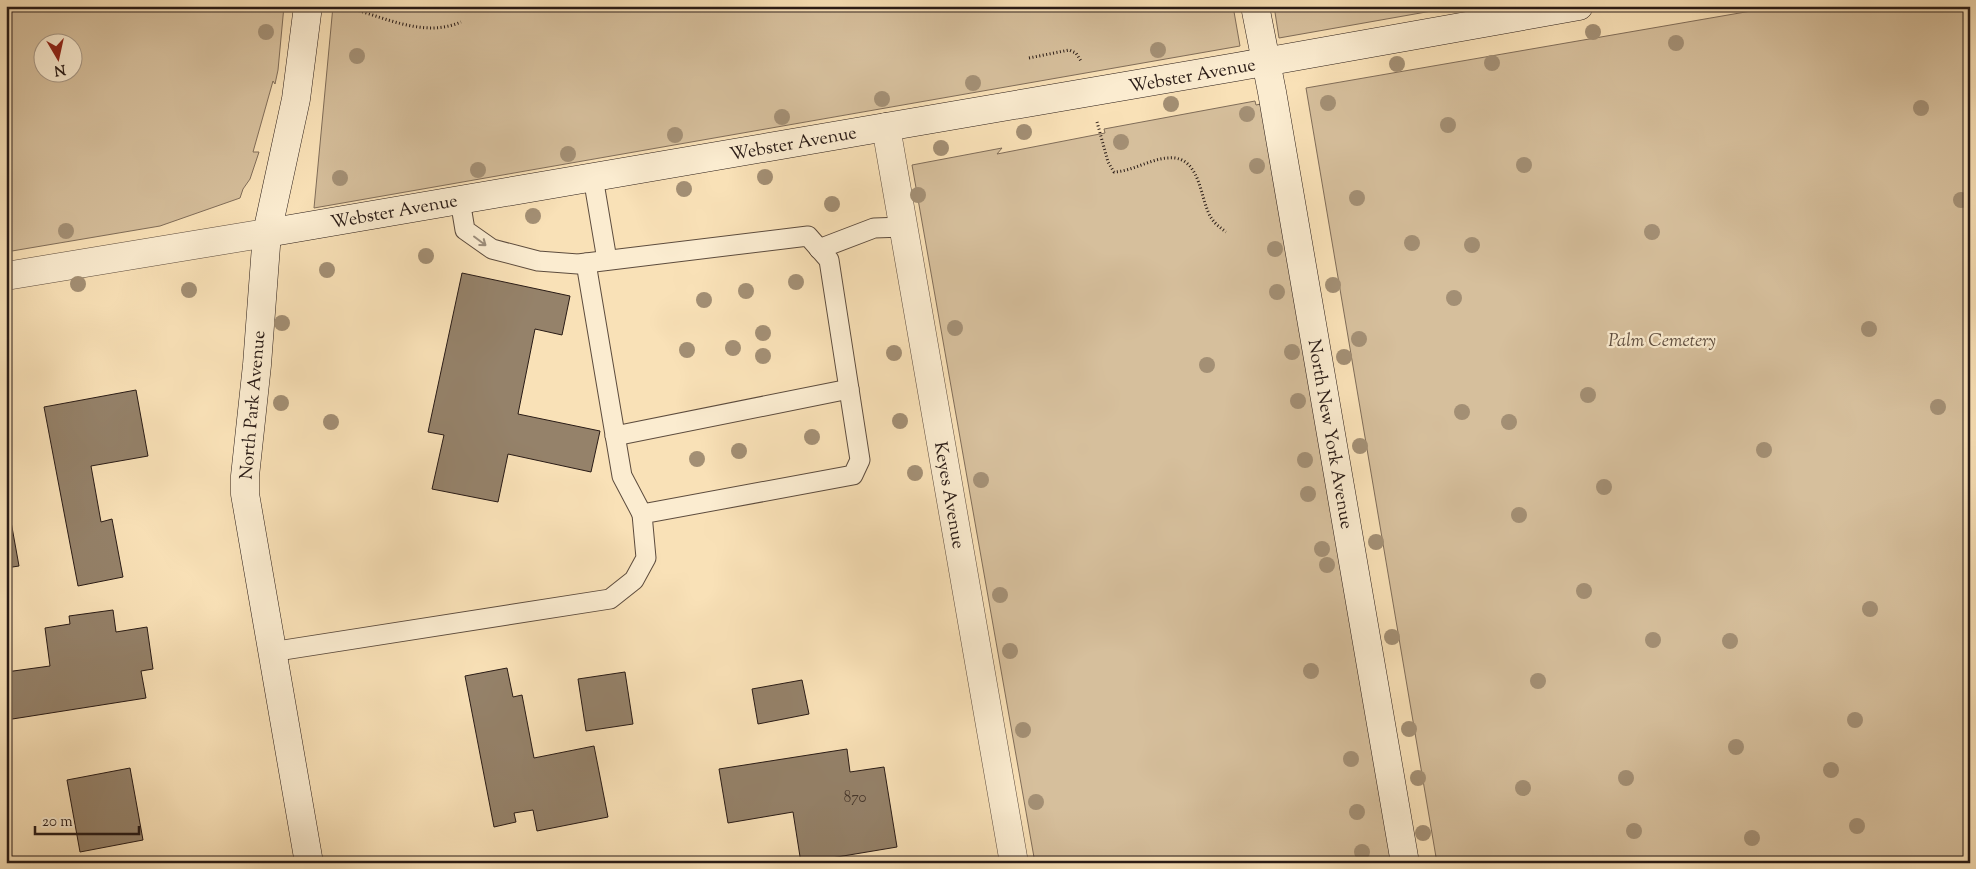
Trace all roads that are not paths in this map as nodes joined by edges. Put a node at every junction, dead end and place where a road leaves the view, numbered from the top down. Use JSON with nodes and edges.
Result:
{"nodes":[{"id":1,"x":308,"y":6,"type":"edge"},
{"id":2,"x":1255,"y":6,"type":"edge"},
{"id":3,"x":1579,"y":6,"type":"edge"},
{"id":4,"x":1266,"y":62,"type":"junction"},
{"id":5,"x":886,"y":127,"type":"junction"},
{"id":6,"x":593,"y":177,"type":"junction"},
{"id":7,"x":460,"y":200,"type":"junction"},
{"id":8,"x":904,"y":227,"type":"junction"},
{"id":9,"x":266,"y":234,"type":"junction"},
{"id":10,"x":819,"y":249,"type":"junction"},
{"id":11,"x":607,"y":260,"type":"junction"},
{"id":12,"x":582,"y":263,"type":"junction"},
{"id":13,"x":6,"y":276,"type":"edge"},
{"id":14,"x":849,"y":389,"type":"junction"},
{"id":15,"x":615,"y":436,"type":"junction"},
{"id":16,"x":642,"y":514,"type":"junction"},
{"id":17,"x":271,"y":652,"type":"junction"},
{"id":18,"x":309,"y":863,"type":"edge"},
{"id":19,"x":1014,"y":863,"type":"edge"},
{"id":20,"x":1405,"y":863,"type":"edge"}],
"edges":[{"from":1,"to":9,"type":"street","name":"North Park Avenue"},
{"from":2,"to":4,"type":"street","name":"North New York Avenue"},
{"from":3,"to":4,"type":"street","name":"Webster Avenue"},
{"from":4,"to":5,"type":"street","name":"Webster Avenue"},
{"from":4,"to":20,"type":"street","name":"North New York Avenue"},
{"from":5,"to":6,"type":"street","name":"Webster Avenue"},
{"from":5,"to":8,"type":"street","name":"Keyes Avenue"},
{"from":6,"to":7,"type":"street","name":"Webster Avenue"},
{"from":6,"to":11,"type":"lane"},
{"from":7,"to":9,"type":"street","name":"Webster Avenue"},
{"from":7,"to":12,"type":"lane","one_way":true},
{"from":8,"to":10,"type":"lane"},
{"from":8,"to":19,"type":"street","name":"Keyes Avenue"},
{"from":9,"to":13,"type":"street","name":"Webster Avenue"},
{"from":9,"to":17,"type":"street","name":"North Park Avenue"},
{"from":10,"to":11,"type":"lane"},
{"from":10,"to":14,"type":"lane"},
{"from":11,"to":12,"type":"lane"},
{"from":12,"to":15,"type":"lane"},
{"from":14,"to":15,"type":"lane"},
{"from":14,"to":16,"type":"lane"},
{"from":15,"to":16,"type":"lane"},
{"from":16,"to":17,"type":"lane"},
{"from":17,"to":18,"type":"street","name":"North Park Avenue"}]}
